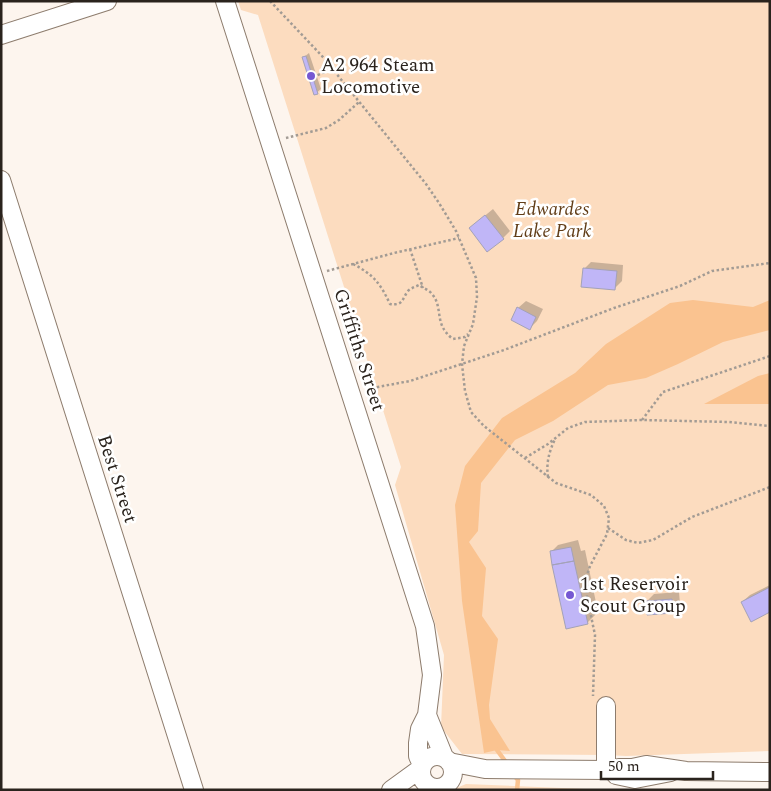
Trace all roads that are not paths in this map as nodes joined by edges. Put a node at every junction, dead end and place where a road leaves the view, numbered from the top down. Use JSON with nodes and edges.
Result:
{"nodes":[{"id":1,"x":107,"y":1,"type":"edge"},
{"id":2,"x":225,"y":1,"type":"edge"},
{"id":3,"x":1,"y":35,"type":"edge"},
{"id":4,"x":1,"y":180,"type":"edge"},
{"id":5,"x":600,"y":702,"type":"road end"},
{"id":6,"x":427,"y":715,"type":"junction"},
{"id":7,"x":447,"y":759,"type":"junction"},
{"id":8,"x":421,"y":767,"type":"junction"},
{"id":9,"x":485,"y":769,"type":"junction"},
{"id":10,"x":607,"y":770,"type":"junction"},
{"id":11,"x":770,"y":772,"type":"edge"},
{"id":12,"x":451,"y":780,"type":"junction"},
{"id":13,"x":422,"y":789,"type":"edge"},
{"id":14,"x":194,"y":790,"type":"edge"},
{"id":15,"x":391,"y":790,"type":"edge"}],
"edges":[{"from":1,"to":3,"type":"street"},
{"from":2,"to":6,"type":"street","name":"Griffiths Street"},
{"from":4,"to":14,"type":"street","name":"Best Street"},
{"from":5,"to":10,"type":"street"},
{"from":6,"to":7,"type":"street","name":"Griffiths Street"},
{"from":6,"to":8,"type":"street","name":"Griffiths Street"},
{"from":7,"to":8,"type":"street"},
{"from":7,"to":9,"type":"street"},
{"from":7,"to":12,"type":"street"},
{"from":8,"to":13,"type":"street"},
{"from":8,"to":15,"type":"street"},
{"from":9,"to":10,"type":"street"},
{"from":9,"to":12,"type":"street"},
{"from":10,"to":11,"type":"street"},
{"from":12,"to":13,"type":"street"}]}
